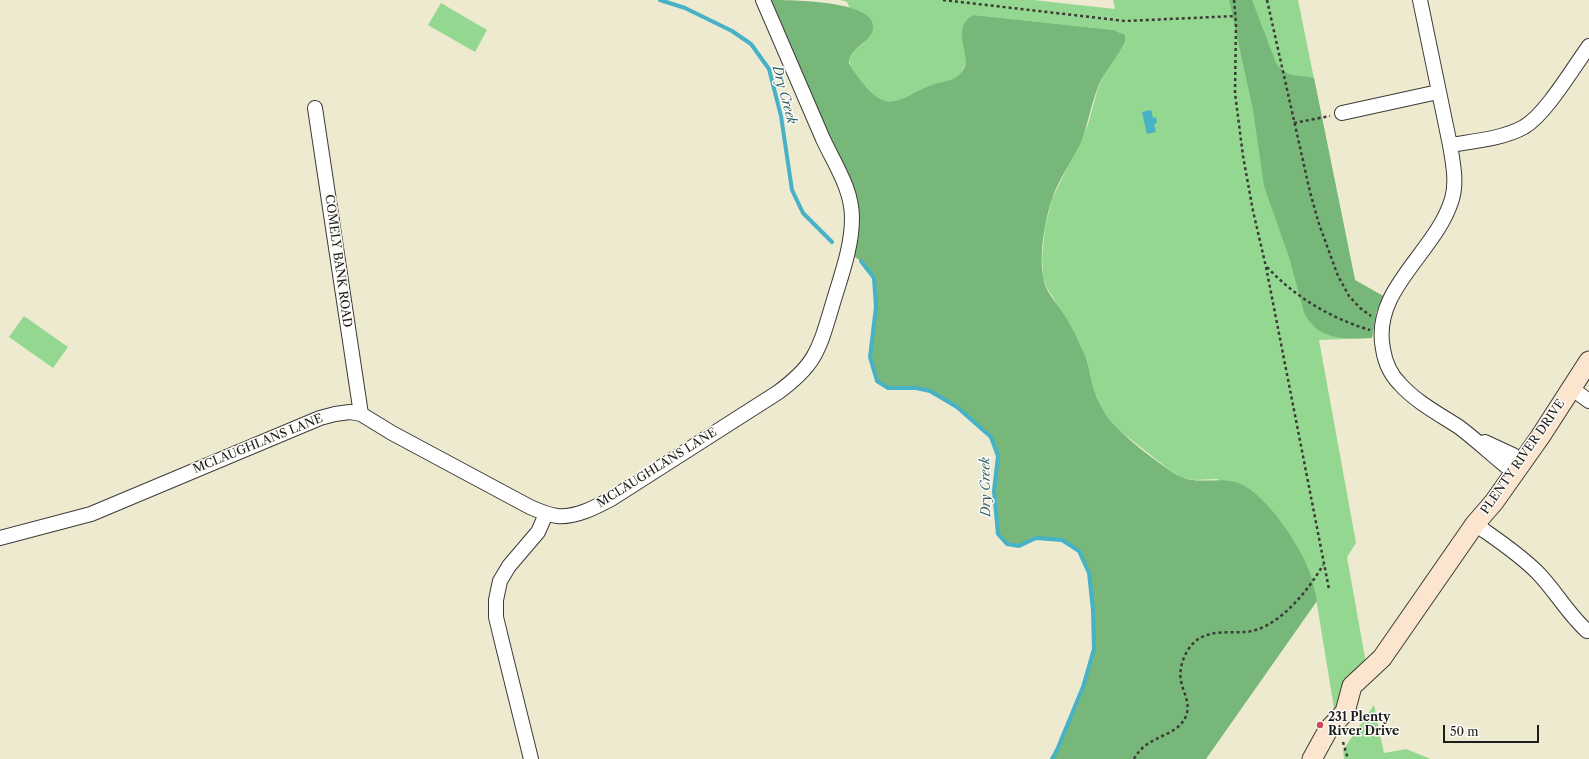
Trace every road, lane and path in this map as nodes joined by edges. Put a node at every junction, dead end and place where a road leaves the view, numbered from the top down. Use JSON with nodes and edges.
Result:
{"nodes":[{"id":1,"x":763,"y":0,"type":"edge"},
{"id":2,"x":942,"y":0,"type":"edge"},
{"id":3,"x":1234,"y":0,"type":"edge"},
{"id":4,"x":1267,"y":0,"type":"edge"},
{"id":5,"x":1420,"y":0,"type":"edge"},
{"id":6,"x":1236,"y":16,"type":"junction"},
{"id":7,"x":1589,"y":46,"type":"edge"},
{"id":8,"x":1438,"y":92,"type":"junction"},
{"id":9,"x":315,"y":108,"type":"dead end"},
{"id":10,"x":1342,"y":113,"type":"joint"},
{"id":11,"x":1294,"y":123,"type":"junction"},
{"id":12,"x":1450,"y":145,"type":"junction"},
{"id":13,"x":1266,"y":266,"type":"junction"},
{"id":14,"x":1381,"y":328,"type":"junction"},
{"id":15,"x":1589,"y":361,"type":"edge"},
{"id":16,"x":1571,"y":388,"type":"junction"},
{"id":17,"x":1589,"y":401,"type":"edge"},
{"id":18,"x":361,"y":414,"type":"junction"},
{"id":19,"x":1512,"y":463,"type":"junction"},
{"id":20,"x":546,"y":514,"type":"junction"},
{"id":21,"x":1475,"y":524,"type":"junction"},
{"id":22,"x":0,"y":538,"type":"edge"},
{"id":23,"x":1323,"y":564,"type":"junction"},
{"id":24,"x":1329,"y":589,"type":"dead end"},
{"id":25,"x":1587,"y":631,"type":"dead end"},
{"id":26,"x":1344,"y":742,"type":"dead end"},
{"id":27,"x":531,"y":759,"type":"edge"},
{"id":28,"x":1134,"y":759,"type":"edge"},
{"id":29,"x":1312,"y":759,"type":"edge"},
{"id":30,"x":1348,"y":759,"type":"edge"}],
"edges":[{"from":1,"to":20,"type":"street","name":"MCLAUGHLANS LANE"},
{"from":2,"to":6,"type":"path"},
{"from":3,"to":6,"type":"path"},
{"from":4,"to":11,"type":"path"},
{"from":5,"to":8,"type":"street"},
{"from":6,"to":13,"type":"path"},
{"from":7,"to":12,"type":"street"},
{"from":8,"to":10,"type":"street"},
{"from":8,"to":12,"type":"street"},
{"from":9,"to":18,"type":"street","name":"COMELY BANK ROAD"},
{"from":10,"to":11,"type":"path"},
{"from":11,"to":14,"type":"path"},
{"from":12,"to":14,"type":"street"},
{"from":13,"to":14,"type":"path"},
{"from":13,"to":23,"type":"path"},
{"from":14,"to":19,"type":"street"},
{"from":15,"to":16,"type":"street","name":"PLENTY RIVER DRIVE"},
{"from":16,"to":17,"type":"street"},
{"from":16,"to":19,"type":"street","name":"PLENTY RIVER DRIVE"},
{"from":18,"to":20,"type":"street","name":"MCLAUGHLANS LANE"},
{"from":18,"to":22,"type":"street","name":"MCLAUGHLANS LANE"},
{"from":19,"to":21,"type":"street","name":"PLENTY RIVER DRIVE"},
{"from":20,"to":27,"type":"street"},
{"from":21,"to":25,"type":"street"},
{"from":21,"to":29,"type":"street","name":"PLENTY RIVER DRIVE"},
{"from":23,"to":24,"type":"path"},
{"from":23,"to":28,"type":"path"},
{"from":26,"to":30,"type":"path"}]}
